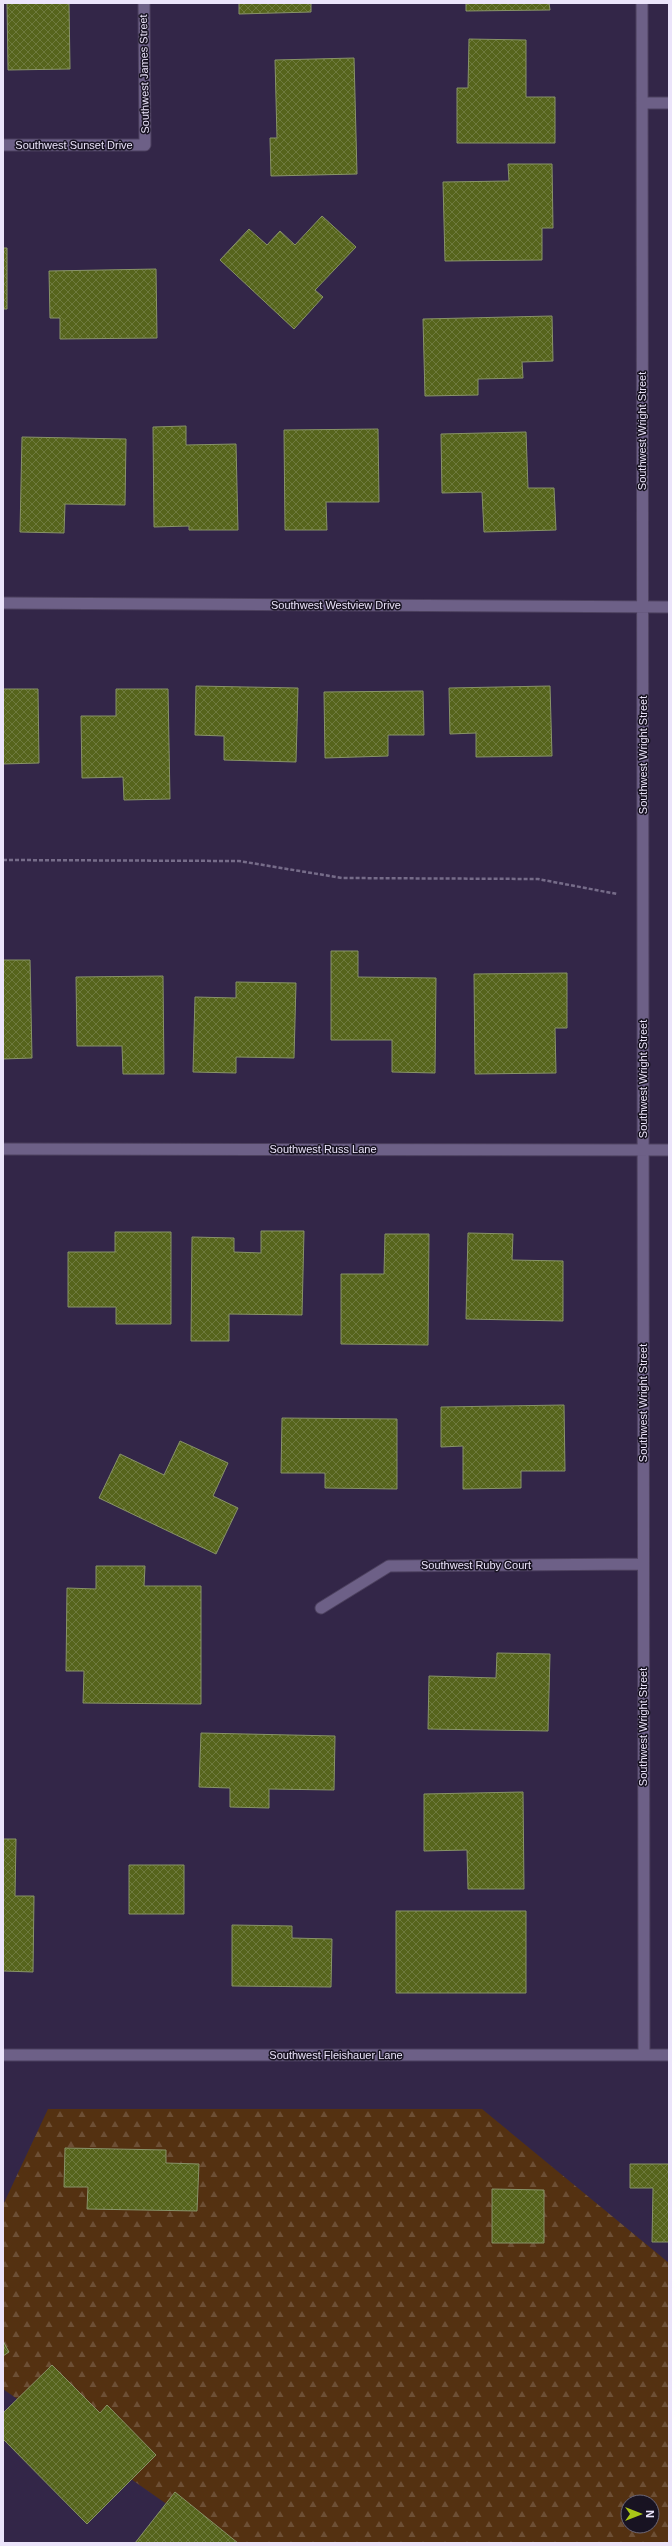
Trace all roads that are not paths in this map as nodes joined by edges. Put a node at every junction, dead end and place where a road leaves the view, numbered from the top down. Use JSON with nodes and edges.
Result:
{"nodes":[{"id":1,"x":144,"y":3,"type":"edge"},
{"id":2,"x":642,"y":3,"type":"edge"},
{"id":3,"x":642,"y":103,"type":"junction"},
{"id":4,"x":669,"y":104,"type":"edge"},
{"id":5,"x":3,"y":145,"type":"edge"},
{"id":6,"x":145,"y":145,"type":"joint"},
{"id":7,"x":3,"y":603,"type":"edge"},
{"id":8,"x":643,"y":606,"type":"junction"},
{"id":9,"x":669,"y":607,"type":"edge"},
{"id":10,"x":3,"y":1149,"type":"edge"},
{"id":11,"x":643,"y":1150,"type":"junction"},
{"id":12,"x":669,"y":1150,"type":"edge"},
{"id":13,"x":643,"y":1564,"type":"junction"},
{"id":14,"x":321,"y":1608,"type":"dead end"},
{"id":15,"x":3,"y":2055,"type":"edge"},
{"id":16,"x":644,"y":2055,"type":"junction"},
{"id":17,"x":669,"y":2055,"type":"edge"}],
"edges":[{"from":1,"to":6,"type":"street","name":"Southwest James Street"},
{"from":2,"to":3,"type":"street","name":"Southwest Wright Street"},
{"from":3,"to":4,"type":"street"},
{"from":3,"to":8,"type":"street","name":"Southwest Wright Street"},
{"from":5,"to":6,"type":"street","name":"Southwest Sunset Drive"},
{"from":7,"to":8,"type":"street","name":"Southwest Westview Drive"},
{"from":8,"to":9,"type":"street","name":"Southwest Westview Drive"},
{"from":8,"to":11,"type":"street","name":"Southwest Wright Street"},
{"from":10,"to":11,"type":"street","name":"Southwest Russ Lane"},
{"from":11,"to":12,"type":"street","name":"Southwest Russ Lane"},
{"from":11,"to":13,"type":"street","name":"Southwest Wright Street"},
{"from":13,"to":14,"type":"street","name":"Southwest Ruby Court"},
{"from":13,"to":16,"type":"street","name":"Southwest Wright Street"},
{"from":15,"to":16,"type":"street","name":"Southwest Fleishauer Lane"},
{"from":16,"to":17,"type":"street","name":"Southwest Fleishauer Lane"}]}
